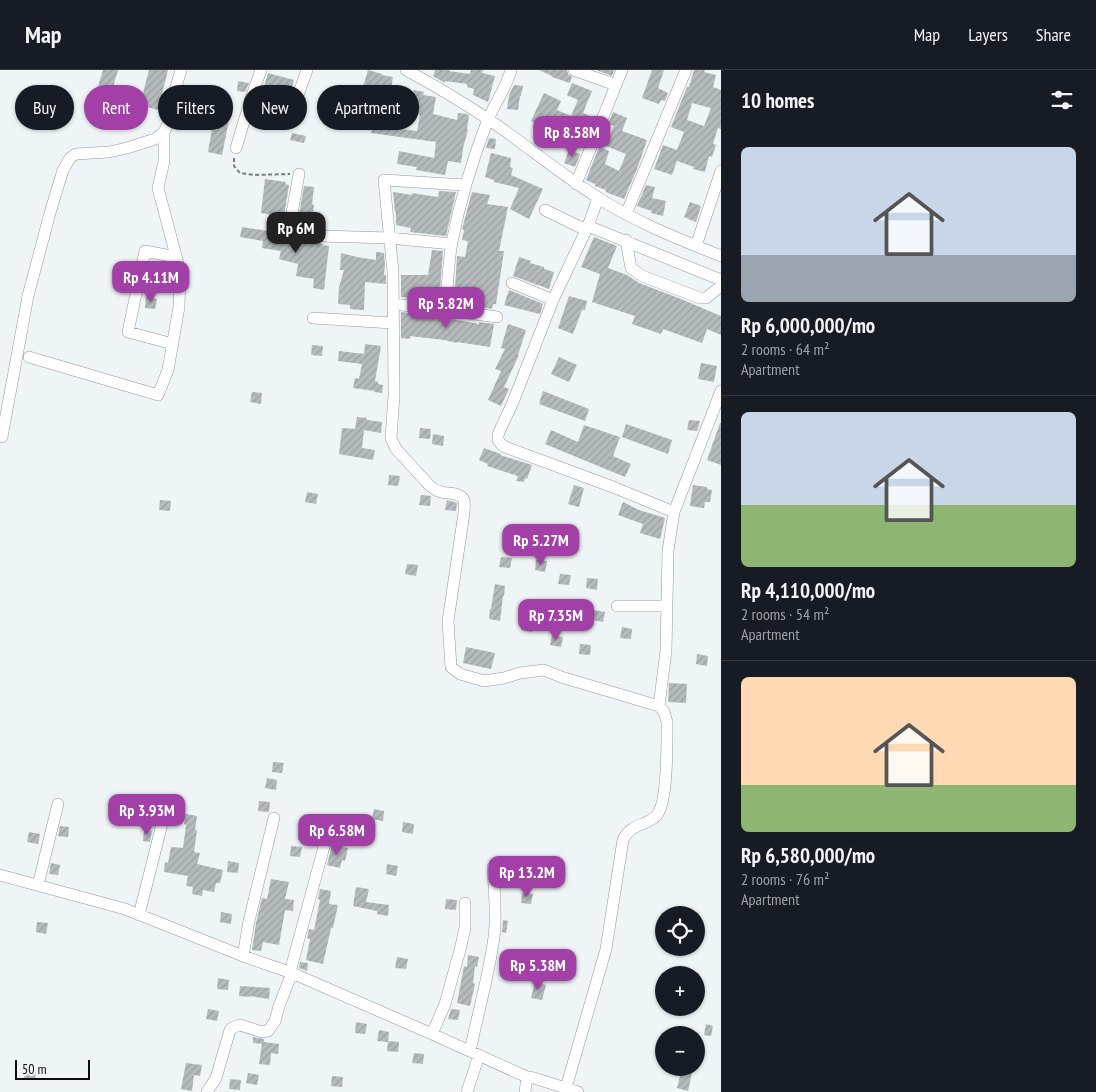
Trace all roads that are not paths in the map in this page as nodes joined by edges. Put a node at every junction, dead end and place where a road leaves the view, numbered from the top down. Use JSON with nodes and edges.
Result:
{"nodes":[{"id":1,"x":181,"y":70,"type":"edge"},
{"id":2,"x":261,"y":70,"type":"edge"},
{"id":3,"x":306,"y":70,"type":"edge"},
{"id":4,"x":406,"y":70,"type":"edge"},
{"id":5,"x":511,"y":70,"type":"edge"},
{"id":6,"x":574,"y":70,"type":"edge"},
{"id":7,"x":622,"y":70,"type":"edge"},
{"id":8,"x":686,"y":70,"type":"edge"},
{"id":9,"x":424,"y":74,"type":"edge"},
{"id":10,"x":301,"y":85,"type":"edge"},
{"id":11,"x":616,"y":85,"type":"junction"},
{"id":12,"x":488,"y":119,"type":"junction"},
{"id":13,"x":164,"y":132,"type":"junction"},
{"id":14,"x":236,"y":148,"type":"road end"},
{"id":15,"x":721,"y":171,"type":"edge"},
{"id":16,"x":299,"y":174,"type":"road end"},
{"id":17,"x":576,"y":184,"type":"junction"},
{"id":18,"x":465,"y":185,"type":"junction"},
{"id":19,"x":598,"y":198,"type":"junction"},
{"id":20,"x":544,"y":210,"type":"dead end"},
{"id":21,"x":626,"y":214,"type":"junction"},
{"id":22,"x":274,"y":228,"type":"dead end"},
{"id":23,"x":587,"y":228,"type":"junction"},
{"id":24,"x":289,"y":230,"type":"junction"},
{"id":25,"x":389,"y":238,"type":"junction"},
{"id":26,"x":626,"y":240,"type":"junction"},
{"id":27,"x":452,"y":244,"type":"junction"},
{"id":28,"x":696,"y":246,"type":"junction"},
{"id":29,"x":721,"y":256,"type":"edge"},
{"id":30,"x":176,"y":257,"type":"junction"},
{"id":31,"x":721,"y":280,"type":"edge"},
{"id":32,"x":512,"y":283,"type":"dead end"},
{"id":33,"x":721,"y":286,"type":"edge"},
{"id":34,"x":553,"y":300,"type":"junction"},
{"id":35,"x":393,"y":304,"type":"junction"},
{"id":36,"x":446,"y":310,"type":"junction"},
{"id":37,"x":497,"y":317,"type":"dead end"},
{"id":38,"x":314,"y":318,"type":"dead end"},
{"id":39,"x":392,"y":323,"type":"junction"},
{"id":40,"x":173,"y":344,"type":"junction"},
{"id":41,"x":29,"y":358,"type":"dead end"},
{"id":42,"x":721,"y":391,"type":"edge"},
{"id":43,"x":2,"y":437,"type":"dead end"},
{"id":44,"x":674,"y":512,"type":"junction"},
{"id":45,"x":617,"y":606,"type":"dead end"},
{"id":46,"x":667,"y":606,"type":"junction"},
{"id":47,"x":659,"y":706,"type":"junction"},
{"id":48,"x":168,"y":800,"type":"dead end"},
{"id":49,"x":58,"y":804,"type":"dead end"},
{"id":50,"x":274,"y":818,"type":"dead end"},
{"id":51,"x":325,"y":843,"type":"dead end"},
{"id":52,"x":493,"y":867,"type":"dead end"},
{"id":53,"x":0,"y":875,"type":"edge"},
{"id":54,"x":38,"y":885,"type":"junction"},
{"id":55,"x":465,"y":903,"type":"dead end"},
{"id":56,"x":139,"y":915,"type":"junction"},
{"id":57,"x":243,"y":956,"type":"junction"},
{"id":58,"x":291,"y":973,"type":"junction"},
{"id":59,"x":432,"y":1034,"type":"junction"},
{"id":60,"x":474,"y":1053,"type":"junction"},
{"id":61,"x":530,"y":1078,"type":"junction"},
{"id":62,"x":566,"y":1088,"type":"junction"},
{"id":63,"x":207,"y":1092,"type":"edge"},
{"id":64,"x":467,"y":1092,"type":"edge"},
{"id":65,"x":525,"y":1092,"type":"edge"},
{"id":66,"x":533,"y":1092,"type":"edge"},
{"id":67,"x":578,"y":1092,"type":"edge"}],
"edges":[{"from":1,"to":13,"type":"street"},
{"from":2,"to":14,"type":"street"},
{"from":3,"to":10,"type":"street"},
{"from":4,"to":9,"type":"street"},
{"from":5,"to":12,"type":"street"},
{"from":6,"to":11,"type":"street"},
{"from":7,"to":11,"type":"street"},
{"from":8,"to":21,"type":"street"},
{"from":9,"to":12,"type":"street"},
{"from":11,"to":17,"type":"street"},
{"from":12,"to":17,"type":"street"},
{"from":12,"to":18,"type":"street"},
{"from":13,"to":30,"type":"street"},
{"from":13,"to":43,"type":"street"},
{"from":15,"to":28,"type":"street"},
{"from":16,"to":24,"type":"street"},
{"from":17,"to":19,"type":"street"},
{"from":18,"to":25,"type":"street"},
{"from":18,"to":27,"type":"street"},
{"from":19,"to":21,"type":"street"},
{"from":19,"to":23,"type":"street"},
{"from":20,"to":23,"type":"street"},
{"from":21,"to":28,"type":"street"},
{"from":22,"to":24,"type":"street"},
{"from":23,"to":26,"type":"street"},
{"from":23,"to":34,"type":"street"},
{"from":24,"to":25,"type":"street"},
{"from":25,"to":27,"type":"street"},
{"from":25,"to":35,"type":"street"},
{"from":26,"to":31,"type":"street"},
{"from":26,"to":33,"type":"street"},
{"from":27,"to":36,"type":"street"},
{"from":28,"to":29,"type":"street"},
{"from":30,"to":40,"type":"street"},
{"from":30,"to":40,"type":"street"},
{"from":32,"to":34,"type":"street"},
{"from":34,"to":44,"type":"street"},
{"from":35,"to":36,"type":"street"},
{"from":35,"to":39,"type":"street"},
{"from":36,"to":37,"type":"street"},
{"from":38,"to":39,"type":"street"},
{"from":39,"to":47,"type":"street"},
{"from":40,"to":41,"type":"street"},
{"from":42,"to":44,"type":"street"},
{"from":44,"to":46,"type":"street"},
{"from":45,"to":46,"type":"street"},
{"from":46,"to":47,"type":"street"},
{"from":47,"to":62,"type":"street"},
{"from":48,"to":56,"type":"street"},
{"from":49,"to":54,"type":"street"},
{"from":50,"to":57,"type":"street"},
{"from":51,"to":58,"type":"street"},
{"from":52,"to":60,"type":"street"},
{"from":53,"to":54,"type":"street"},
{"from":54,"to":56,"type":"street"},
{"from":55,"to":59,"type":"street"},
{"from":56,"to":57,"type":"street"},
{"from":57,"to":58,"type":"street"},
{"from":58,"to":59,"type":"street"},
{"from":58,"to":63,"type":"street"},
{"from":59,"to":60,"type":"street"},
{"from":60,"to":61,"type":"street"},
{"from":60,"to":64,"type":"street"},
{"from":61,"to":62,"type":"street"},
{"from":61,"to":65,"type":"street"},
{"from":61,"to":66,"type":"street"},
{"from":62,"to":67,"type":"street"}]}
